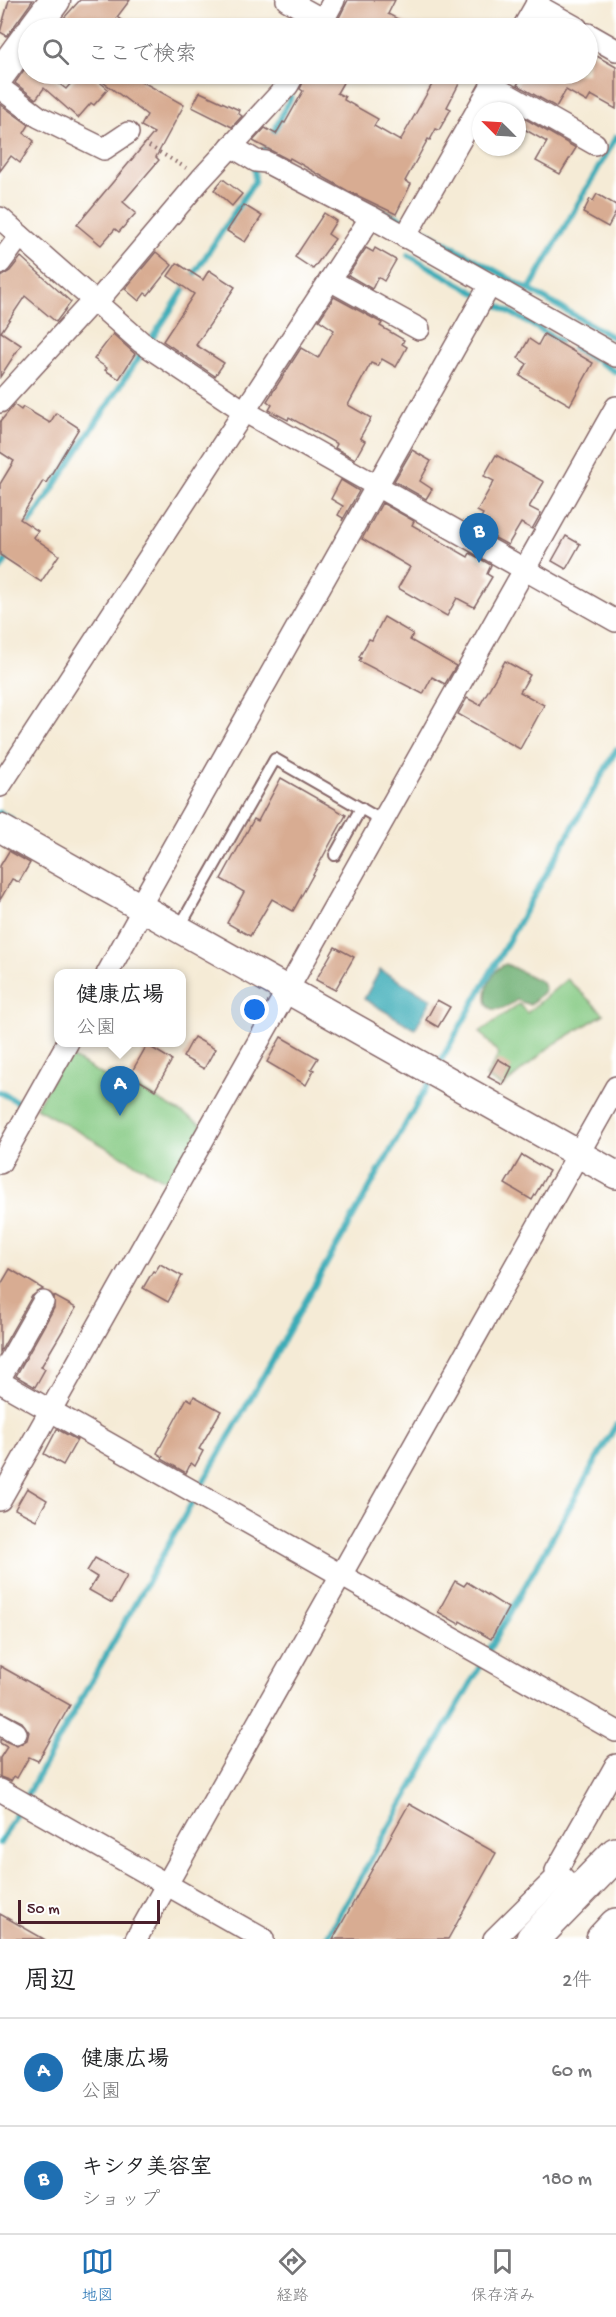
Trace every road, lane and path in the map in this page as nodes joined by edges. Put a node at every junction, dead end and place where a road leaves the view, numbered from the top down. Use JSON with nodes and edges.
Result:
{"nodes":[{"id":1,"x":56,"y":0,"type":"edge"},
{"id":2,"x":287,"y":0,"type":"edge"},
{"id":3,"x":334,"y":0,"type":"edge"},
{"id":4,"x":538,"y":3,"type":"edge"},
{"id":5,"x":42,"y":18,"type":"edge"},
{"id":6,"x":312,"y":18,"type":"edge"},
{"id":7,"x":324,"y":18,"type":"edge"},
{"id":8,"x":529,"y":18,"type":"edge"},
{"id":9,"x":562,"y":18,"type":"edge"},
{"id":10,"x":598,"y":40,"type":"edge"},
{"id":11,"x":18,"y":50,"type":"edge"},
{"id":12,"x":616,"y":50,"type":"edge"},
{"id":13,"x":1,"y":75,"type":"edge"},
{"id":14,"x":289,"y":84,"type":"edge"},
{"id":15,"x":491,"y":84,"type":"edge"},
{"id":16,"x":502,"y":84,"type":"edge"},
{"id":17,"x":128,"y":133,"type":"joint"},
{"id":18,"x":595,"y":144,"type":"dead end"},
{"id":19,"x":231,"y":146,"type":"junction"},
{"id":20,"x":201,"y":178,"type":"junction"},
{"id":21,"x":370,"y":217,"type":"junction"},
{"id":22,"x":0,"y":218,"type":"edge"},
{"id":23,"x":20,"y":236,"type":"junction"},
{"id":24,"x":405,"y":237,"type":"junction"},
{"id":25,"x":0,"y":263,"type":"edge"},
{"id":26,"x":330,"y":280,"type":"junction"},
{"id":27,"x":490,"y":285,"type":"junction"},
{"id":28,"x":95,"y":301,"type":"junction"},
{"id":29,"x":419,"y":329,"type":"dead end"},
{"id":30,"x":616,"y":356,"type":"edge"},
{"id":31,"x":0,"y":402,"type":"edge"},
{"id":32,"x":616,"y":406,"type":"edge"},
{"id":33,"x":244,"y":411,"type":"junction"},
{"id":34,"x":377,"y":485,"type":"junction"},
{"id":35,"x":525,"y":569,"type":"junction"},
{"id":36,"x":616,"y":621,"type":"edge"},
{"id":37,"x":0,"y":786,"type":"edge"},
{"id":38,"x":361,"y":808,"type":"junction"},
{"id":39,"x":383,"y":821,"type":"junction"},
{"id":40,"x":0,"y":828,"type":"edge"},
{"id":41,"x":335,"y":855,"type":"dead end"},
{"id":42,"x":142,"y":907,"type":"junction"},
{"id":43,"x":179,"y":929,"type":"junction"},
{"id":44,"x":110,"y":969,"type":"edge"},
{"id":45,"x":287,"y":990,"type":"junction"},
{"id":46,"x":65,"y":1047,"type":"edge"},
{"id":47,"x":616,"y":1087,"type":"edge"},
{"id":48,"x":578,"y":1154,"type":"junction"},
{"id":49,"x":0,"y":1163,"type":"edge"},
{"id":50,"x":616,"y":1175,"type":"edge"},
{"id":51,"x":43,"y":1302,"type":"dead end"},
{"id":52,"x":0,"y":1380,"type":"edge"},
{"id":53,"x":50,"y":1411,"type":"junction"},
{"id":54,"x":0,"y":1500,"type":"edge"},
{"id":55,"x":341,"y":1575,"type":"junction"},
{"id":56,"x":616,"y":1731,"type":"edge"},
{"id":57,"x":616,"y":1765,"type":"edge"},
{"id":58,"x":0,"y":1790,"type":"edge"},
{"id":59,"x":616,"y":1854,"type":"edge"},
{"id":60,"x":166,"y":1884,"type":"junction"},
{"id":61,"x":569,"y":1884,"type":"junction"},
{"id":62,"x":616,"y":1925,"type":"edge"},
{"id":63,"x":526,"y":1931,"type":"edge"},
{"id":64,"x":136,"y":1939,"type":"edge"},
{"id":65,"x":263,"y":1939,"type":"edge"},
{"id":66,"x":494,"y":1939,"type":"edge"},
{"id":67,"x":603,"y":1939,"type":"edge"}],
"edges":[{"from":1,"to":5,"type":"main road"},
{"from":2,"to":6,"type":"street"},
{"from":3,"to":7,"type":"street"},
{"from":4,"to":8,"type":"street"},
{"from":4,"to":9,"type":"street"},
{"from":10,"to":12,"type":"street"},
{"from":11,"to":13,"type":"main road"},
{"from":13,"to":17,"type":"street"},
{"from":14,"to":19,"type":"street"},
{"from":15,"to":24,"type":"street"},
{"from":16,"to":18,"type":"street"},
{"from":17,"to":20,"type":"path"},
{"from":19,"to":20,"type":"street"},
{"from":19,"to":21,"type":"street"},
{"from":20,"to":28,"type":"street"},
{"from":21,"to":24,"type":"street"},
{"from":21,"to":26,"type":"street"},
{"from":22,"to":23,"type":"street"},
{"from":23,"to":25,"type":"street"},
{"from":23,"to":28,"type":"street"},
{"from":24,"to":27,"type":"street"},
{"from":26,"to":29,"type":"street"},
{"from":26,"to":33,"type":"street"},
{"from":27,"to":30,"type":"street"},
{"from":27,"to":34,"type":"street"},
{"from":28,"to":31,"type":"street"},
{"from":28,"to":33,"type":"street"},
{"from":32,"to":35,"type":"street"},
{"from":33,"to":34,"type":"street"},
{"from":33,"to":37,"type":"street"},
{"from":34,"to":35,"type":"street"},
{"from":34,"to":42,"type":"street"},
{"from":35,"to":36,"type":"street"},
{"from":35,"to":39,"type":"street"},
{"from":38,"to":39,"type":"lane"},
{"from":38,"to":41,"type":"lane"},
{"from":38,"to":43,"type":"lane"},
{"from":39,"to":45,"type":"street"},
{"from":40,"to":42,"type":"street"},
{"from":42,"to":43,"type":"street"},
{"from":42,"to":44,"type":"street"},
{"from":43,"to":45,"type":"street"},
{"from":45,"to":48,"type":"street"},
{"from":45,"to":53,"type":"street"},
{"from":46,"to":49,"type":"street"},
{"from":47,"to":48,"type":"street"},
{"from":48,"to":50,"type":"street"},
{"from":48,"to":55,"type":"street"},
{"from":51,"to":52,"type":"street"},
{"from":52,"to":53,"type":"street"},
{"from":53,"to":54,"type":"street"},
{"from":53,"to":55,"type":"street"},
{"from":55,"to":56,"type":"street"},
{"from":55,"to":60,"type":"street"},
{"from":57,"to":61,"type":"street"},
{"from":58,"to":60,"type":"street"},
{"from":59,"to":61,"type":"highway"},
{"from":60,"to":64,"type":"street"},
{"from":60,"to":65,"type":"street"},
{"from":61,"to":63,"type":"highway"},
{"from":62,"to":67,"type":"highway"},
{"from":63,"to":66,"type":"street"}]}
